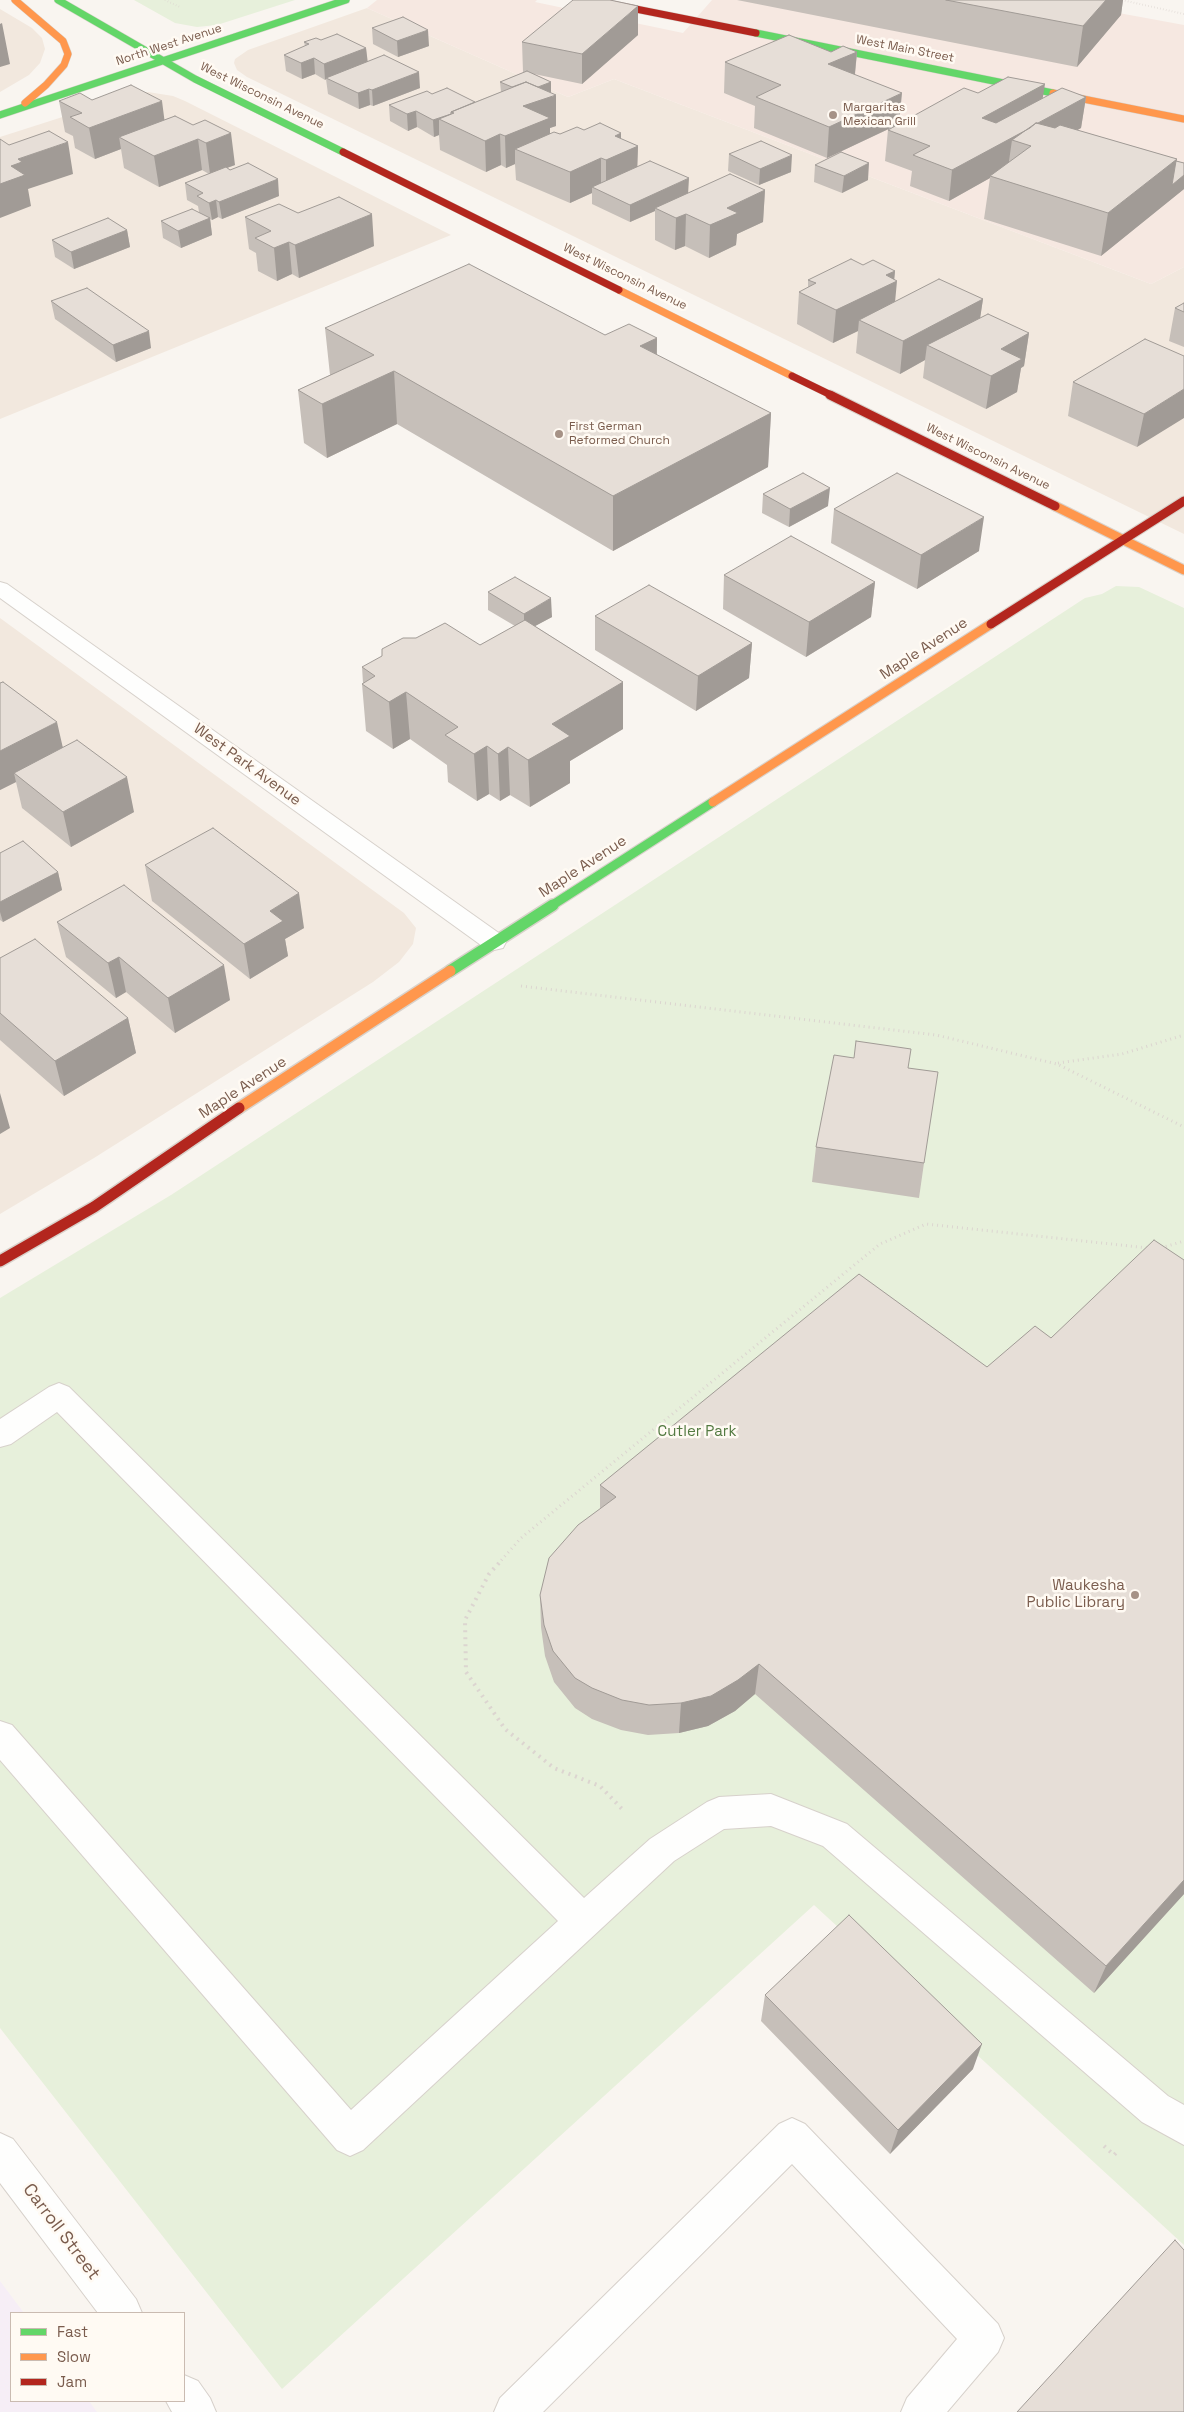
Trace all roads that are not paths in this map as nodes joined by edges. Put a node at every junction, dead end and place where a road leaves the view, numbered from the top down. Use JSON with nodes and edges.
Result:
{"nodes":[{"id":1,"x":15,"y":0,"type":"edge"},
{"id":2,"x":58,"y":0,"type":"edge"},
{"id":3,"x":346,"y":0,"type":"edge"},
{"id":4,"x":591,"y":0,"type":"edge"},
{"id":5,"x":164,"y":62,"type":"junction"},
{"id":6,"x":16,"y":110,"type":"junction"},
{"id":7,"x":0,"y":115,"type":"edge"},
{"id":8,"x":1184,"y":119,"type":"edge"},
{"id":9,"x":1184,"y":501,"type":"edge"},
{"id":10,"x":1123,"y":540,"type":"junction"},
{"id":11,"x":1184,"y":570,"type":"edge"},
{"id":12,"x":0,"y":588,"type":"edge"},
{"id":13,"x":494,"y":942,"type":"junction"},
{"id":14,"x":0,"y":1262,"type":"edge"},
{"id":15,"x":0,"y":1435,"type":"edge"},
{"id":16,"x":0,"y":1736,"type":"edge"},
{"id":17,"x":583,"y":1922,"type":"junction"},
{"id":18,"x":1170,"y":2117,"type":"edge"},
{"id":19,"x":0,"y":2152,"type":"edge"},
{"id":20,"x":121,"y":2312,"type":"edge"},
{"id":21,"x":185,"y":2396,"type":"edge"},
{"id":22,"x":196,"y":2412,"type":"edge"},
{"id":23,"x":514,"y":2412,"type":"edge"},
{"id":24,"x":921,"y":2412,"type":"edge"}],
"edges":[{"from":1,"to":6,"type":"street"},
{"from":2,"to":5,"type":"street","name":"West Wisconsin Avenue"},
{"from":3,"to":5,"type":"street","name":"North West Avenue"},
{"from":4,"to":8,"type":"street","name":"West Main Street"},
{"from":5,"to":6,"type":"street","name":"North West Avenue"},
{"from":5,"to":10,"type":"street","name":"West Wisconsin Avenue"},
{"from":6,"to":7,"type":"street","name":"North West Avenue"},
{"from":9,"to":10,"type":"street","name":"Maple Avenue"},
{"from":10,"to":11,"type":"street","name":"West Wisconsin Avenue"},
{"from":10,"to":13,"type":"street","name":"Maple Avenue"},
{"from":12,"to":13,"type":"street","name":"West Park Avenue"},
{"from":13,"to":14,"type":"street","name":"Maple Avenue"},
{"from":15,"to":17,"type":"street"},
{"from":16,"to":17,"type":"street"},
{"from":17,"to":18,"type":"street"},
{"from":19,"to":20,"type":"street","name":"Carroll Street"},
{"from":21,"to":22,"type":"street"},
{"from":23,"to":24,"type":"street"}]}
